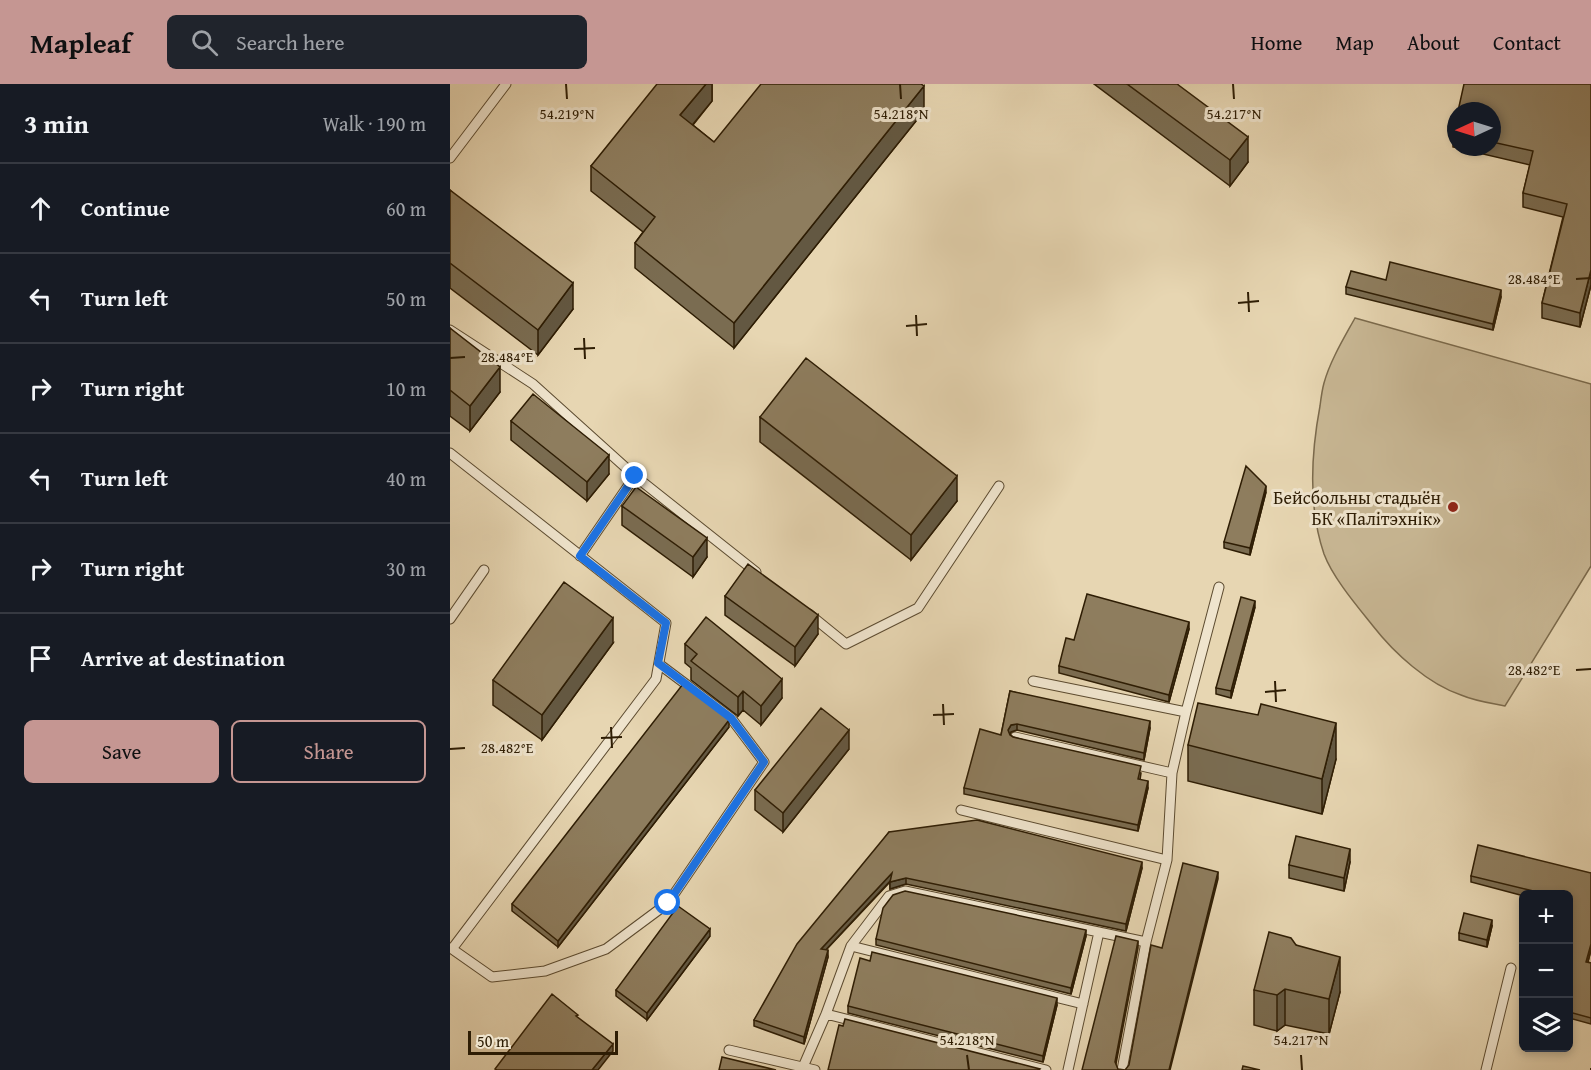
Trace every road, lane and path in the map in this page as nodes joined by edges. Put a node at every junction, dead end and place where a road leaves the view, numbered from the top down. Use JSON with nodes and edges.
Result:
{"nodes":[{"id":1,"x":506,"y":84,"type":"edge"},
{"id":2,"x":450,"y":158,"type":"edge"},
{"id":3,"x":450,"y":330,"type":"edge"},
{"id":4,"x":450,"y":453,"type":"edge"},
{"id":5,"x":635,"y":476,"type":"junction"},
{"id":6,"x":999,"y":486,"type":"dead end"},
{"id":7,"x":580,"y":556,"type":"junction"},
{"id":8,"x":484,"y":570,"type":"dead end"},
{"id":9,"x":763,"y":578,"type":"edge"},
{"id":10,"x":1219,"y":587,"type":"dead end"},
{"id":11,"x":800,"y":607,"type":"edge"},
{"id":12,"x":450,"y":619,"type":"edge"},
{"id":13,"x":658,"y":663,"type":"junction"},
{"id":14,"x":1033,"y":681,"type":"dead end"},
{"id":15,"x":1186,"y":712,"type":"junction"},
{"id":16,"x":1015,"y":737,"type":"edge"},
{"id":17,"x":1172,"y":773,"type":"junction"},
{"id":18,"x":961,"y":810,"type":"dead end"},
{"id":19,"x":1167,"y":860,"type":"junction"},
{"id":20,"x":1099,"y":932,"type":"junction"},
{"id":21,"x":1146,"y":942,"type":"junction"},
{"id":22,"x":851,"y":945,"type":"junction"},
{"id":23,"x":451,"y":948,"type":"edge"},
{"id":24,"x":1511,"y":968,"type":"dead end"},
{"id":25,"x":1083,"y":1004,"type":"junction"},
{"id":26,"x":825,"y":1014,"type":"junction"},
{"id":27,"x":729,"y":1050,"type":"dead end"},
{"id":28,"x":803,"y":1067,"type":"junction"},
{"id":29,"x":815,"y":1070,"type":"edge"},
{"id":30,"x":1046,"y":1070,"type":"edge"},
{"id":31,"x":1068,"y":1070,"type":"edge"},
{"id":32,"x":1122,"y":1070,"type":"edge"},
{"id":33,"x":1486,"y":1070,"type":"edge"}],
"edges":[{"from":1,"to":2,"type":"lane"},
{"from":3,"to":5,"type":"lane"},
{"from":4,"to":7,"type":"lane"},
{"from":5,"to":7,"type":"lane"},
{"from":5,"to":9,"type":"lane"},
{"from":6,"to":11,"type":"lane"},
{"from":7,"to":13,"type":"lane"},
{"from":8,"to":12,"type":"lane"},
{"from":10,"to":15,"type":"lane"},
{"from":13,"to":23,"type":"lane"},
{"from":13,"to":23,"type":"lane"},
{"from":14,"to":15,"type":"lane"},
{"from":15,"to":17,"type":"lane"},
{"from":16,"to":17,"type":"lane"},
{"from":17,"to":19,"type":"lane"},
{"from":18,"to":19,"type":"lane"},
{"from":19,"to":21,"type":"lane"},
{"from":20,"to":21,"type":"lane"},
{"from":20,"to":22,"type":"lane"},
{"from":20,"to":25,"type":"lane"},
{"from":21,"to":32,"type":"lane"},
{"from":22,"to":25,"type":"lane"},
{"from":22,"to":26,"type":"lane"},
{"from":24,"to":33,"type":"lane"},
{"from":25,"to":31,"type":"lane"},
{"from":26,"to":28,"type":"lane"},
{"from":26,"to":30,"type":"lane"},
{"from":27,"to":28,"type":"lane"},
{"from":28,"to":29,"type":"lane"}]}
